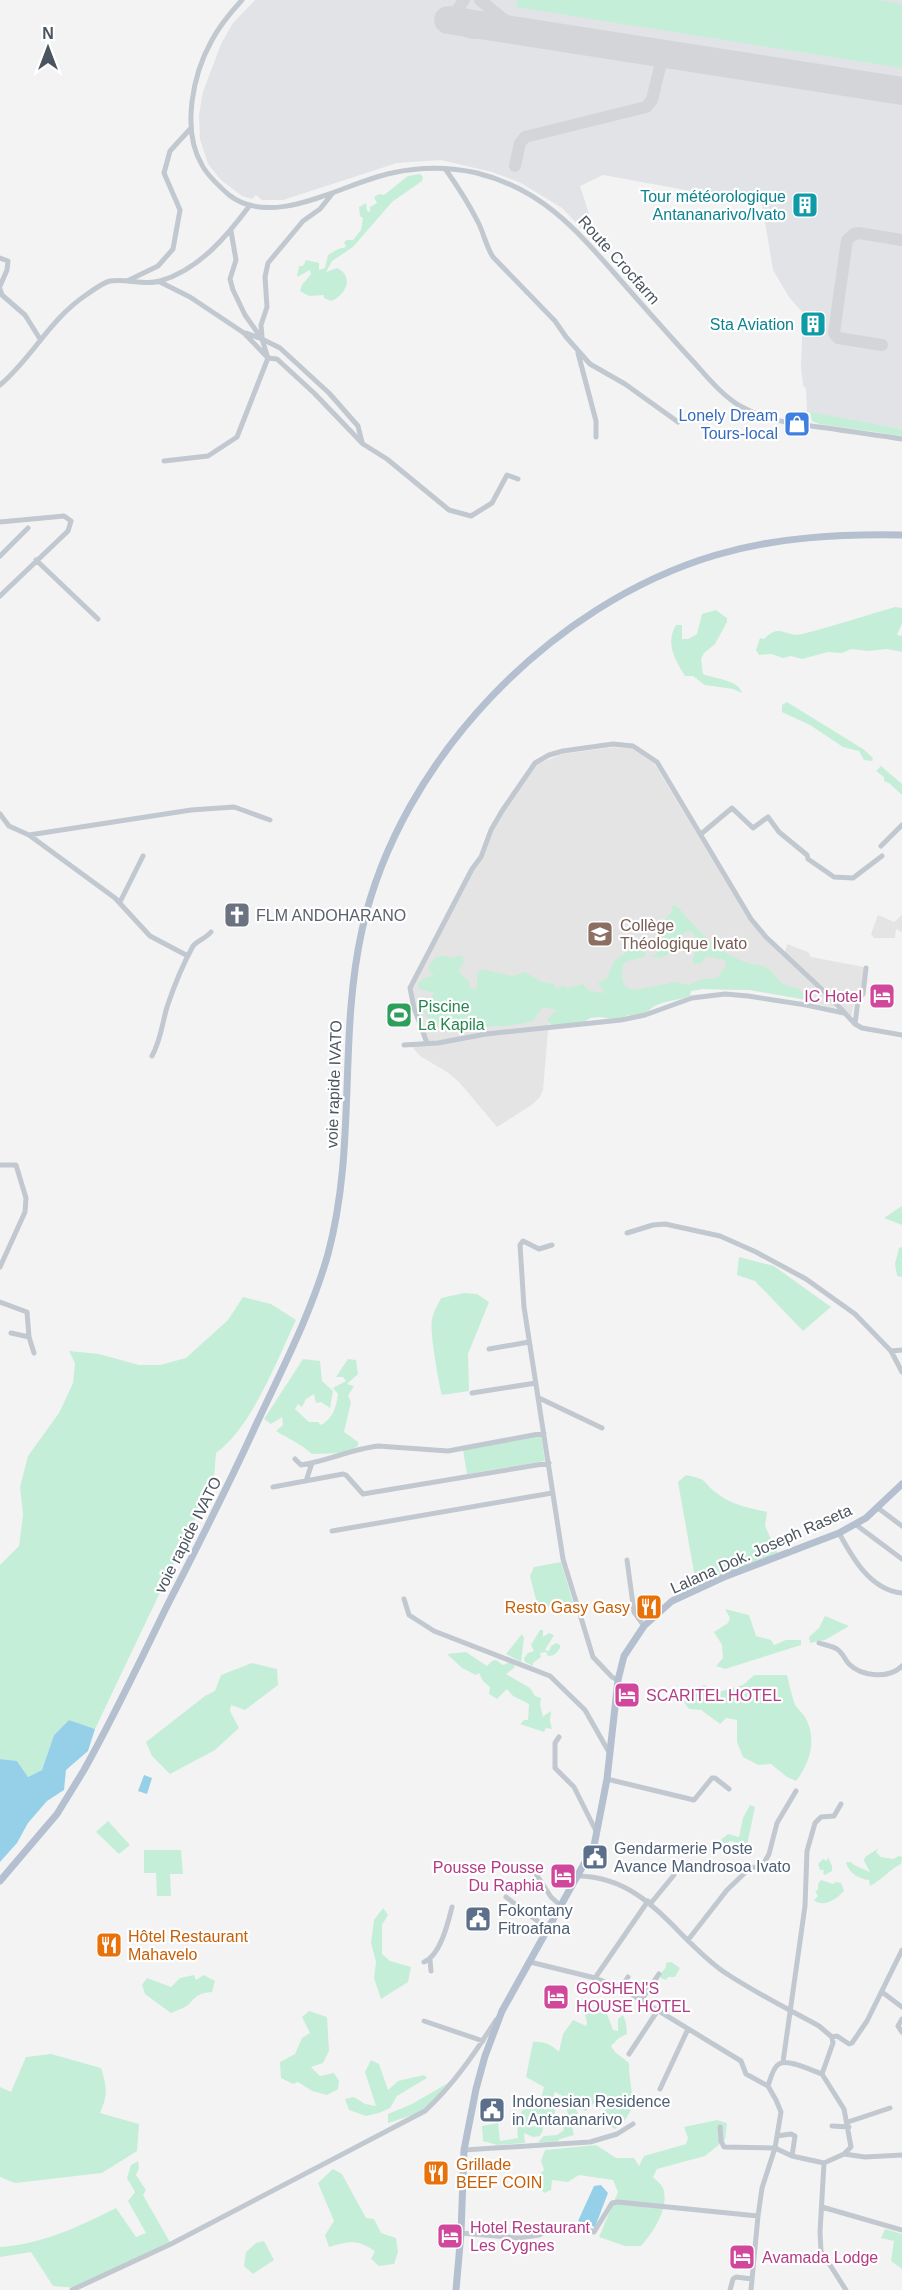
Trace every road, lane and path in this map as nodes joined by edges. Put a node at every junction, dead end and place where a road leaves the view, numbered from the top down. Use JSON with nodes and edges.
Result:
{"nodes":[{"id":1,"x":242,"y":0,"type":"edge"},
{"id":2,"x":191,"y":128,"type":"junction"},
{"id":3,"x":446,"y":170,"type":"junction"},
{"id":4,"x":333,"y":192,"type":"junction"},
{"id":5,"x":250,"y":205,"type":"junction"},
{"id":6,"x":231,"y":231,"type":"junction"},
{"id":7,"x":0,"y":258,"type":"edge"},
{"id":8,"x":126,"y":281,"type":"junction"},
{"id":9,"x":160,"y":282,"type":"junction"},
{"id":10,"x":0,"y":288,"type":"edge"},
{"id":11,"x":244,"y":333,"type":"junction"},
{"id":12,"x":40,"y":339,"type":"junction"},
{"id":13,"x":262,"y":339,"type":"junction"},
{"id":14,"x":578,"y":351,"type":"junction"},
{"id":15,"x":268,"y":358,"type":"junction"},
{"id":16,"x":0,"y":385,"type":"edge"},
{"id":17,"x":678,"y":422,"type":"dead end"},
{"id":18,"x":596,"y":436,"type":"dead end"},
{"id":19,"x":902,"y":439,"type":"edge"},
{"id":20,"x":363,"y":444,"type":"junction"},
{"id":21,"x":164,"y":461,"type":"dead end"},
{"id":22,"x":518,"y":479,"type":"dead end"},
{"id":23,"x":0,"y":522,"type":"edge"},
{"id":24,"x":28,"y":528,"type":"dead end"},
{"id":25,"x":902,"y":535,"type":"edge"},
{"id":26,"x":0,"y":556,"type":"edge"},
{"id":27,"x":36,"y":560,"type":"junction"},
{"id":28,"x":0,"y":596,"type":"edge"},
{"id":29,"x":98,"y":619,"type":"dead end"},
{"id":30,"x":0,"y":814,"type":"edge"},
{"id":31,"x":270,"y":820,"type":"dead end"},
{"id":32,"x":902,"y":825,"type":"edge"},
{"id":33,"x":701,"y":834,"type":"junction"},
{"id":34,"x":29,"y":835,"type":"junction"},
{"id":35,"x":881,"y":846,"type":"dead end"},
{"id":36,"x":143,"y":856,"type":"dead end"},
{"id":37,"x":882,"y":856,"type":"dead end"},
{"id":38,"x":120,"y":902,"type":"junction"},
{"id":39,"x":212,"y":932,"type":"dead end"},
{"id":40,"x":188,"y":956,"type":"junction"},
{"id":41,"x":866,"y":968,"type":"dead end"},
{"id":42,"x":844,"y":1013,"type":"junction"},
{"id":43,"x":855,"y":1024,"type":"junction"},
{"id":44,"x":902,"y":1035,"type":"edge"},
{"id":45,"x":427,"y":1043,"type":"junction"},
{"id":46,"x":404,"y":1045,"type":"dead end"},
{"id":47,"x":152,"y":1056,"type":"dead end"},
{"id":48,"x":0,"y":1166,"type":"edge"},
{"id":49,"x":627,"y":1233,"type":"dead end"},
{"id":50,"x":552,"y":1245,"type":"dead end"},
{"id":51,"x":0,"y":1267,"type":"edge"},
{"id":52,"x":0,"y":1302,"type":"edge"},
{"id":53,"x":11,"y":1333,"type":"dead end"},
{"id":54,"x":28,"y":1337,"type":"junction"},
{"id":55,"x":529,"y":1342,"type":"junction"},
{"id":56,"x":489,"y":1349,"type":"dead end"},
{"id":57,"x":902,"y":1350,"type":"edge"},
{"id":58,"x":891,"y":1351,"type":"junction"},
{"id":59,"x":34,"y":1353,"type":"dead end"},
{"id":60,"x":902,"y":1372,"type":"edge"},
{"id":61,"x":536,"y":1383,"type":"junction"},
{"id":62,"x":472,"y":1393,"type":"dead end"},
{"id":63,"x":539,"y":1398,"type":"junction"},
{"id":64,"x":602,"y":1428,"type":"dead end"},
{"id":65,"x":544,"y":1433,"type":"junction"},
{"id":66,"x":294,"y":1459,"type":"dead end"},
{"id":67,"x":312,"y":1463,"type":"junction"},
{"id":68,"x":549,"y":1463,"type":"junction"},
{"id":69,"x":306,"y":1481,"type":"junction"},
{"id":70,"x":902,"y":1484,"type":"edge"},
{"id":71,"x":273,"y":1487,"type":"dead end"},
{"id":72,"x":552,"y":1493,"type":"junction"},
{"id":73,"x":878,"y":1508,"type":"junction"},
{"id":74,"x":855,"y":1524,"type":"junction"},
{"id":75,"x":902,"y":1526,"type":"edge"},
{"id":76,"x":332,"y":1531,"type":"dead end"},
{"id":77,"x":839,"y":1533,"type":"junction"},
{"id":78,"x":902,"y":1558,"type":"edge"},
{"id":79,"x":627,"y":1560,"type":"dead end"},
{"id":80,"x":902,"y":1593,"type":"edge"},
{"id":81,"x":404,"y":1599,"type":"dead end"},
{"id":82,"x":644,"y":1626,"type":"junction"},
{"id":83,"x":819,"y":1643,"type":"dead end"},
{"id":84,"x":902,"y":1666,"type":"edge"},
{"id":85,"x":618,"y":1680,"type":"junction"},
{"id":86,"x":559,"y":1737,"type":"dead end"},
{"id":87,"x":610,"y":1754,"type":"junction"},
{"id":88,"x":607,"y":1779,"type":"junction"},
{"id":89,"x":729,"y":1789,"type":"dead end"},
{"id":90,"x":796,"y":1791,"type":"dead end"},
{"id":91,"x":841,"y":1804,"type":"dead end"},
{"id":92,"x":597,"y":1833,"type":"junction"},
{"id":93,"x":534,"y":1871,"type":"dead end"},
{"id":94,"x":674,"y":1875,"type":"dead end"},
{"id":95,"x":578,"y":1876,"type":"junction"},
{"id":96,"x":0,"y":1881,"type":"edge"},
{"id":97,"x":506,"y":1897,"type":"dead end"},
{"id":98,"x":650,"y":1902,"type":"junction"},
{"id":99,"x":561,"y":1906,"type":"junction"},
{"id":100,"x":452,"y":1907,"type":"dead end"},
{"id":101,"x":548,"y":1929,"type":"junction"},
{"id":102,"x":688,"y":1940,"type":"junction"},
{"id":103,"x":901,"y":1955,"type":"edge"},
{"id":104,"x":530,"y":1962,"type":"junction"},
{"id":105,"x":431,"y":1971,"type":"dead end"},
{"id":106,"x":659,"y":1974,"type":"dead end"},
{"id":107,"x":628,"y":1977,"type":"dead end"},
{"id":108,"x":595,"y":1978,"type":"junction"},
{"id":109,"x":621,"y":1988,"type":"junction"},
{"id":110,"x":882,"y":1992,"type":"junction"},
{"id":111,"x":642,"y":1999,"type":"junction"},
{"id":112,"x":902,"y":2007,"type":"edge"},
{"id":113,"x":658,"y":2010,"type":"junction"},
{"id":114,"x":791,"y":2010,"type":"junction"},
{"id":115,"x":502,"y":2011,"type":"junction"},
{"id":116,"x":902,"y":2019,"type":"edge"},
{"id":117,"x":424,"y":2021,"type":"dead end"},
{"id":118,"x":688,"y":2029,"type":"junction"},
{"id":119,"x":902,"y":2032,"type":"edge"},
{"id":120,"x":832,"y":2037,"type":"junction"},
{"id":121,"x":483,"y":2041,"type":"junction"},
{"id":122,"x":629,"y":2054,"type":"dead end"},
{"id":123,"x":783,"y":2062,"type":"junction"},
{"id":124,"x":822,"y":2074,"type":"junction"},
{"id":125,"x":768,"y":2086,"type":"junction"},
{"id":126,"x":660,"y":2089,"type":"dead end"},
{"id":127,"x":890,"y":2108,"type":"dead end"},
{"id":128,"x":633,"y":2124,"type":"dead end"},
{"id":129,"x":848,"y":2125,"type":"junction"},
{"id":130,"x":832,"y":2126,"type":"dead end"},
{"id":131,"x":720,"y":2127,"type":"dead end"},
{"id":132,"x":777,"y":2136,"type":"junction"},
{"id":133,"x":775,"y":2148,"type":"junction"},
{"id":134,"x":464,"y":2150,"type":"junction"},
{"id":135,"x":844,"y":2154,"type":"junction"},
{"id":136,"x":792,"y":2156,"type":"junction"},
{"id":137,"x":902,"y":2156,"type":"edge"},
{"id":138,"x":824,"y":2163,"type":"junction"},
{"id":139,"x":822,"y":2207,"type":"junction"},
{"id":140,"x":758,"y":2216,"type":"junction"},
{"id":141,"x":902,"y":2230,"type":"edge"},
{"id":142,"x":461,"y":2233,"type":"junction"},
{"id":143,"x":752,"y":2279,"type":"junction"},
{"id":144,"x":72,"y":2290,"type":"edge"},
{"id":145,"x":456,"y":2290,"type":"edge"},
{"id":146,"x":730,"y":2290,"type":"edge"},
{"id":147,"x":751,"y":2290,"type":"edge"},
{"id":148,"x":846,"y":2290,"type":"edge"}],
"edges":[{"from":1,"to":2,"type":"street","name":"Route Crocfarm"},
{"from":2,"to":5,"type":"street","name":"Route Crocfarm"},
{"from":2,"to":8,"type":"street"},
{"from":3,"to":4,"type":"street","name":"Route Crocfarm"},
{"from":3,"to":14,"type":"street"},
{"from":3,"to":19,"type":"street","name":"Route Crocfarm"},
{"from":4,"to":5,"type":"street","name":"Route Crocfarm"},
{"from":4,"to":13,"type":"street"},
{"from":5,"to":6,"type":"street"},
{"from":6,"to":9,"type":"street"},
{"from":6,"to":13,"type":"street"},
{"from":7,"to":10,"type":"street"},
{"from":8,"to":9,"type":"street"},
{"from":8,"to":12,"type":"street"},
{"from":9,"to":11,"type":"street"},
{"from":10,"to":12,"type":"street"},
{"from":11,"to":13,"type":"street"},
{"from":11,"to":15,"type":"street"},
{"from":12,"to":16,"type":"street"},
{"from":13,"to":15,"type":"street"},
{"from":13,"to":20,"type":"street"},
{"from":14,"to":17,"type":"street"},
{"from":14,"to":18,"type":"street"},
{"from":15,"to":20,"type":"street"},
{"from":15,"to":21,"type":"street"},
{"from":20,"to":22,"type":"street"},
{"from":23,"to":27,"type":"street"},
{"from":24,"to":26,"type":"street"},
{"from":25,"to":96,"type":"main road","name":"voie rapide IVATO"},
{"from":27,"to":28,"type":"street"},
{"from":27,"to":29,"type":"street"},
{"from":30,"to":34,"type":"street"},
{"from":31,"to":34,"type":"street"},
{"from":32,"to":35,"type":"street"},
{"from":33,"to":37,"type":"street"},
{"from":33,"to":42,"type":"street"},
{"from":33,"to":45,"type":"street"},
{"from":34,"to":38,"type":"street"},
{"from":36,"to":38,"type":"street"},
{"from":38,"to":40,"type":"street"},
{"from":39,"to":40,"type":"street"},
{"from":40,"to":47,"type":"street"},
{"from":41,"to":43,"type":"street"},
{"from":42,"to":43,"type":"street"},
{"from":42,"to":45,"type":"street"},
{"from":43,"to":44,"type":"street"},
{"from":45,"to":46,"type":"street"},
{"from":48,"to":51,"type":"street"},
{"from":49,"to":58,"type":"street"},
{"from":50,"to":55,"type":"street"},
{"from":52,"to":54,"type":"street"},
{"from":53,"to":54,"type":"street"},
{"from":54,"to":59,"type":"street"},
{"from":55,"to":56,"type":"street"},
{"from":55,"to":61,"type":"street"},
{"from":57,"to":58,"type":"street"},
{"from":58,"to":60,"type":"street"},
{"from":61,"to":62,"type":"street"},
{"from":61,"to":63,"type":"street"},
{"from":63,"to":64,"type":"street"},
{"from":63,"to":65,"type":"street"},
{"from":65,"to":67,"type":"street"},
{"from":65,"to":68,"type":"street"},
{"from":66,"to":67,"type":"street"},
{"from":67,"to":69,"type":"street"},
{"from":68,"to":69,"type":"street"},
{"from":68,"to":72,"type":"street"},
{"from":69,"to":71,"type":"street"},
{"from":70,"to":73,"type":"main road","name":"Lalana Dok. Joseph Raseta"},
{"from":72,"to":76,"type":"street"},
{"from":72,"to":85,"type":"street"},
{"from":73,"to":74,"type":"main road","name":"Lalana Dok. Joseph Raseta"},
{"from":73,"to":75,"type":"street"},
{"from":74,"to":77,"type":"main road","name":"Lalana Dok. Joseph Raseta"},
{"from":74,"to":78,"type":"street"},
{"from":77,"to":80,"type":"street"},
{"from":77,"to":82,"type":"main road","name":"Lalana Dok. Joseph Raseta"},
{"from":79,"to":82,"type":"street"},
{"from":81,"to":87,"type":"street"},
{"from":82,"to":85,"type":"main road","name":"Lalana Dok. Joseph Raseta"},
{"from":83,"to":84,"type":"street"},
{"from":85,"to":87,"type":"main road","name":"Lalana Dok. Joseph Raseta"},
{"from":86,"to":92,"type":"street"},
{"from":87,"to":88,"type":"main road","name":"Lalana Dok. Joseph Raseta"},
{"from":88,"to":89,"type":"street"},
{"from":88,"to":92,"type":"main road","name":"Lalana Dok. Joseph Raseta"},
{"from":90,"to":102,"type":"street"},
{"from":91,"to":114,"type":"street"},
{"from":92,"to":95,"type":"main road","name":"Lalana Dok. Joseph Raseta"},
{"from":93,"to":99,"type":"street"},
{"from":94,"to":98,"type":"street"},
{"from":95,"to":98,"type":"street"},
{"from":95,"to":99,"type":"main road","name":"Lalana Dok. Joseph Raseta"},
{"from":97,"to":101,"type":"street"},
{"from":98,"to":102,"type":"street"},
{"from":98,"to":108,"type":"street"},
{"from":99,"to":101,"type":"main road","name":"Lalana Dok. Joseph Raseta"},
{"from":100,"to":105,"type":"street"},
{"from":101,"to":104,"type":"main road","name":"Lalana Dok. Joseph Raseta"},
{"from":102,"to":114,"type":"street"},
{"from":103,"to":110,"type":"street"},
{"from":104,"to":108,"type":"street"},
{"from":104,"to":115,"type":"main road","name":"Lalana Dok. Joseph Raseta"},
{"from":106,"to":111,"type":"street"},
{"from":107,"to":109,"type":"street"},
{"from":108,"to":109,"type":"street"},
{"from":109,"to":111,"type":"street"},
{"from":110,"to":112,"type":"street"},
{"from":110,"to":120,"type":"street"},
{"from":111,"to":113,"type":"street"},
{"from":113,"to":118,"type":"street"},
{"from":113,"to":122,"type":"street"},
{"from":114,"to":120,"type":"street"},
{"from":114,"to":123,"type":"street"},
{"from":115,"to":121,"type":"street"},
{"from":115,"to":134,"type":"main road","name":"Lalana Dok. Joseph Raseta"},
{"from":116,"to":119,"type":"street"},
{"from":117,"to":121,"type":"street"},
{"from":118,"to":125,"type":"street"},
{"from":118,"to":126,"type":"street"},
{"from":120,"to":124,"type":"street"},
{"from":121,"to":144,"type":"street"},
{"from":123,"to":124,"type":"street"},
{"from":123,"to":125,"type":"street"},
{"from":124,"to":129,"type":"street"},
{"from":125,"to":132,"type":"street"},
{"from":127,"to":129,"type":"street"},
{"from":128,"to":134,"type":"street"},
{"from":129,"to":130,"type":"street"},
{"from":129,"to":135,"type":"street"},
{"from":131,"to":133,"type":"street"},
{"from":132,"to":133,"type":"street"},
{"from":132,"to":136,"type":"street"},
{"from":133,"to":136,"type":"street"},
{"from":133,"to":140,"type":"street"},
{"from":134,"to":142,"type":"main road","name":"Lalana Dok. Joseph Raseta"},
{"from":135,"to":137,"type":"street"},
{"from":135,"to":138,"type":"street"},
{"from":136,"to":138,"type":"street"},
{"from":138,"to":139,"type":"street"},
{"from":139,"to":141,"type":"street"},
{"from":139,"to":148,"type":"street"},
{"from":140,"to":142,"type":"street"},
{"from":140,"to":143,"type":"street"},
{"from":142,"to":145,"type":"main road","name":"Lalana Dok. Joseph Raseta"},
{"from":143,"to":146,"type":"street"},
{"from":143,"to":147,"type":"street"}]}
